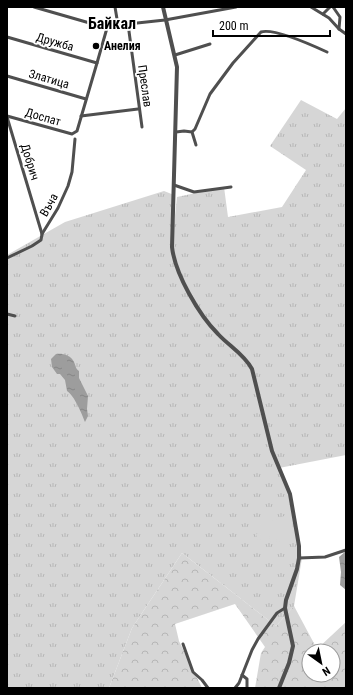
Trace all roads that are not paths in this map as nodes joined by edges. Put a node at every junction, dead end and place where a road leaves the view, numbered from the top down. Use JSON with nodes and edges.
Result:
{"nodes":[{"id":1,"x":34,"y":7,"type":"edge"},
{"id":2,"x":115,"y":7,"type":"edge"},
{"id":3,"x":163,"y":7,"type":"edge"},
{"id":4,"x":236,"y":7,"type":"edge"},
{"id":5,"x":311,"y":7,"type":"edge"},
{"id":6,"x":330,"y":7,"type":"edge"},
{"id":7,"x":333,"y":7,"type":"edge"},
{"id":8,"x":323,"y":14,"type":"junction"},
{"id":9,"x":165,"y":20,"type":"junction"},
{"id":10,"x":128,"y":24,"type":"junction"},
{"id":11,"x":118,"y":25,"type":"junction"},
{"id":12,"x":107,"y":28,"type":"junction"},
{"id":13,"x":339,"y":29,"type":"junction"},
{"id":14,"x":346,"y":34,"type":"edge"},
{"id":15,"x":7,"y":37,"type":"edge"},
{"id":16,"x":210,"y":44,"type":"dead end"},
{"id":17,"x":327,"y":52,"type":"dead end"},
{"id":18,"x":175,"y":55,"type":"junction"},
{"id":19,"x":98,"y":63,"type":"junction"},
{"id":20,"x":7,"y":76,"type":"edge"},
{"id":21,"x":86,"y":99,"type":"junction"},
{"id":22,"x":138,"y":109,"type":"junction"},
{"id":23,"x":7,"y":116,"type":"edge"},
{"id":24,"x":81,"y":116,"type":"junction"},
{"id":25,"x":142,"y":127,"type":"dead end"},
{"id":26,"x":176,"y":132,"type":"junction"},
{"id":27,"x":192,"y":132,"type":"junction"},
{"id":28,"x":75,"y":139,"type":"dead end"},
{"id":29,"x":196,"y":145,"type":"dead end"},
{"id":30,"x":174,"y":185,"type":"junction"},
{"id":31,"x":231,"y":187,"type":"dead end"},
{"id":32,"x":42,"y":234,"type":"junction"},
{"id":33,"x":7,"y":258,"type":"edge"},
{"id":34,"x":7,"y":314,"type":"edge"},
{"id":35,"x":15,"y":316,"type":"dead end"},
{"id":36,"x":346,"y":550,"type":"edge"},
{"id":37,"x":299,"y":558,"type":"junction"},
{"id":38,"x":285,"y":608,"type":"junction"},
{"id":39,"x":183,"y":644,"type":"dead end"},
{"id":40,"x":242,"y":675,"type":"junction"},
{"id":41,"x":208,"y":688,"type":"edge"},
{"id":42,"x":235,"y":688,"type":"edge"},
{"id":43,"x":247,"y":688,"type":"edge"},
{"id":44,"x":279,"y":688,"type":"edge"}],
"edges":[{"from":1,"to":12,"type":"street"},
{"from":2,"to":11,"type":"street"},
{"from":3,"to":9,"type":"street"},
{"from":4,"to":9,"type":"street"},
{"from":5,"to":8,"type":"street"},
{"from":6,"to":8,"type":"street"},
{"from":7,"to":13,"type":"street"},
{"from":8,"to":13,"type":"street"},
{"from":9,"to":10,"type":"street"},
{"from":9,"to":18,"type":"street"},
{"from":10,"to":11,"type":"street"},
{"from":10,"to":22,"type":"street","name":"Преслав"},
{"from":11,"to":12,"type":"street"},
{"from":12,"to":19,"type":"street"},
{"from":13,"to":14,"type":"street"},
{"from":15,"to":19,"type":"street","name":"Дружба"},
{"from":16,"to":18,"type":"street"},
{"from":17,"to":27,"type":"street"},
{"from":18,"to":26,"type":"street"},
{"from":19,"to":21,"type":"street"},
{"from":20,"to":21,"type":"street","name":"Златица"},
{"from":21,"to":24,"type":"street"},
{"from":22,"to":24,"type":"street"},
{"from":22,"to":25,"type":"street","name":"Преслав"},
{"from":23,"to":24,"type":"street","name":"Доспат"},
{"from":23,"to":32,"type":"street","name":"Добрич"},
{"from":26,"to":27,"type":"street"},
{"from":26,"to":30,"type":"street"},
{"from":27,"to":29,"type":"street"},
{"from":28,"to":32,"type":"street","name":"Въча"},
{"from":30,"to":31,"type":"street"},
{"from":30,"to":37,"type":"street"},
{"from":32,"to":33,"type":"street","name":"Въча"},
{"from":34,"to":35,"type":"street"},
{"from":36,"to":37,"type":"street"},
{"from":37,"to":38,"type":"street"},
{"from":38,"to":40,"type":"street"},
{"from":38,"to":44,"type":"street"},
{"from":39,"to":41,"type":"street"},
{"from":40,"to":42,"type":"street"},
{"from":40,"to":43,"type":"street"}]}
